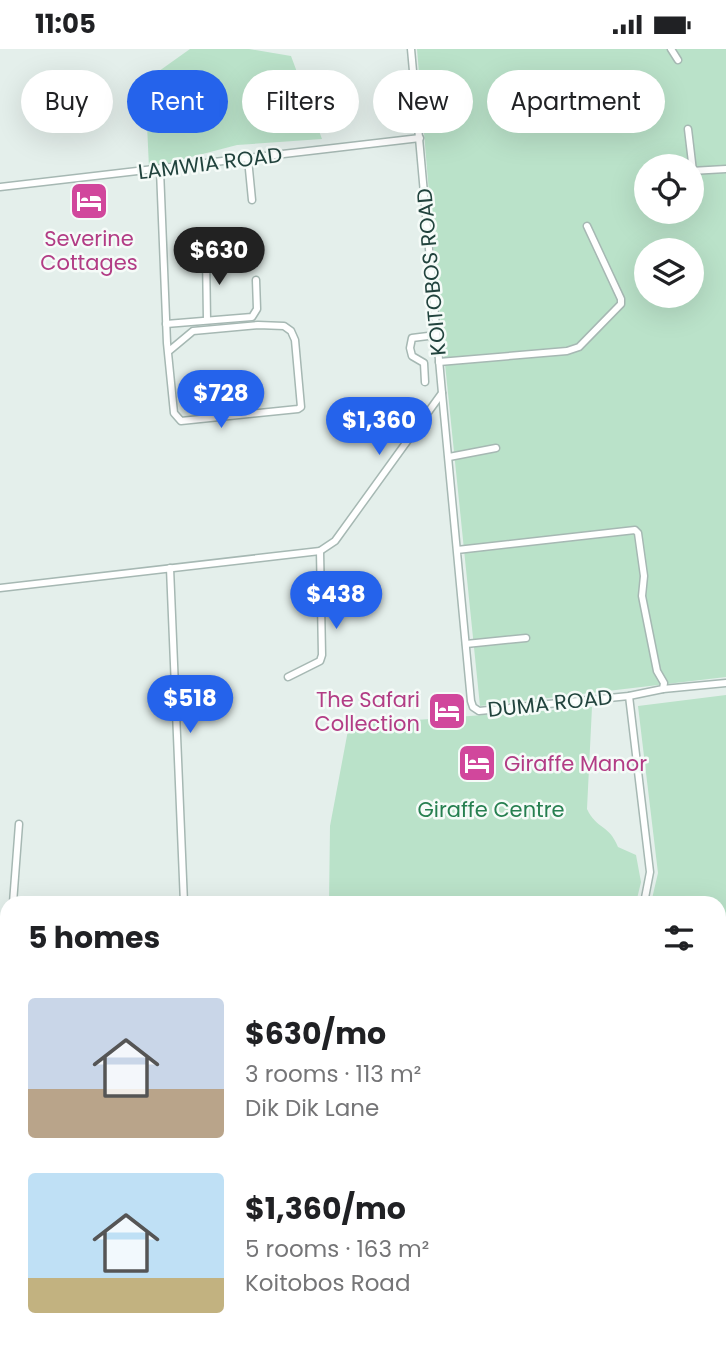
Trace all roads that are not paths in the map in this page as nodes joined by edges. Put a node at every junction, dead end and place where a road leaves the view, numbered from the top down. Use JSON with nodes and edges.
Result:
{"nodes":[{"id":1,"x":411,"y":49,"type":"edge"},
{"id":2,"x":671,"y":49,"type":"edge"},
{"id":3,"x":678,"y":59,"type":"dead end"},
{"id":4,"x":688,"y":129,"type":"dead end"},
{"id":5,"x":420,"y":138,"type":"junction"},
{"id":6,"x":690,"y":154,"type":"edge"},
{"id":7,"x":248,"y":159,"type":"junction"},
{"id":8,"x":726,"y":169,"type":"edge"},
{"id":9,"x":160,"y":170,"type":"junction"},
{"id":10,"x":704,"y":170,"type":"edge"},
{"id":11,"x":0,"y":187,"type":"edge"},
{"id":12,"x":252,"y":199,"type":"dead end"},
{"id":13,"x":587,"y":226,"type":"dead end"},
{"id":14,"x":206,"y":254,"type":"dead end"},
{"id":15,"x":256,"y":280,"type":"dead end"},
{"id":16,"x":207,"y":320,"type":"junction"},
{"id":17,"x":166,"y":324,"type":"junction"},
{"id":18,"x":436,"y":335,"type":"junction"},
{"id":19,"x":169,"y":351,"type":"junction"},
{"id":20,"x":439,"y":362,"type":"junction"},
{"id":21,"x":425,"y":382,"type":"dead end"},
{"id":22,"x":442,"y":393,"type":"junction"},
{"id":23,"x":496,"y":448,"type":"dead end"},
{"id":24,"x":449,"y":457,"type":"junction"},
{"id":25,"x":457,"y":549,"type":"junction"},
{"id":26,"x":320,"y":551,"type":"junction"},
{"id":27,"x":170,"y":568,"type":"junction"},
{"id":28,"x":0,"y":588,"type":"edge"},
{"id":29,"x":526,"y":638,"type":"dead end"},
{"id":30,"x":466,"y":644,"type":"junction"},
{"id":31,"x":288,"y":677,"type":"dead end"},
{"id":32,"x":726,"y":683,"type":"edge"},
{"id":33,"x":663,"y":689,"type":"junction"},
{"id":34,"x":629,"y":695,"type":"junction"},
{"id":35,"x":473,"y":707,"type":"joint"},
{"id":36,"x":19,"y":824,"type":"dead end"},
{"id":37,"x":14,"y":896,"type":"edge"},
{"id":38,"x":184,"y":896,"type":"edge"},
{"id":39,"x":645,"y":896,"type":"edge"}],
"edges":[{"from":1,"to":5,"type":"street","name":"KOITOBOS ROAD"},
{"from":2,"to":3,"type":"street"},
{"from":4,"to":6,"type":"street"},
{"from":5,"to":7,"type":"street","name":"LAMWIA ROAD"},
{"from":5,"to":18,"type":"street","name":"KOITOBOS ROAD"},
{"from":7,"to":9,"type":"street","name":"LAMWIA ROAD"},
{"from":7,"to":12,"type":"street"},
{"from":8,"to":10,"type":"street"},
{"from":9,"to":11,"type":"street","name":"LAMWIA ROAD"},
{"from":9,"to":17,"type":"street"},
{"from":13,"to":20,"type":"street"},
{"from":14,"to":16,"type":"street"},
{"from":15,"to":16,"type":"street"},
{"from":16,"to":17,"type":"street"},
{"from":17,"to":19,"type":"street"},
{"from":18,"to":20,"type":"street","name":"KOITOBOS ROAD"},
{"from":18,"to":21,"type":"street"},
{"from":19,"to":19,"type":"street"},
{"from":20,"to":22,"type":"street","name":"KOITOBOS ROAD"},
{"from":22,"to":24,"type":"street","name":"KOITOBOS ROAD"},
{"from":22,"to":26,"type":"street"},
{"from":23,"to":24,"type":"street"},
{"from":24,"to":25,"type":"street","name":"KOITOBOS ROAD"},
{"from":25,"to":30,"type":"street","name":"KOITOBOS ROAD"},
{"from":25,"to":33,"type":"street"},
{"from":26,"to":27,"type":"street"},
{"from":26,"to":31,"type":"street"},
{"from":27,"to":28,"type":"street"},
{"from":27,"to":38,"type":"street"},
{"from":29,"to":30,"type":"street"},
{"from":30,"to":35,"type":"street","name":"KOITOBOS ROAD"},
{"from":32,"to":33,"type":"street","name":"DUMA ROAD"},
{"from":33,"to":34,"type":"street","name":"DUMA ROAD"},
{"from":34,"to":35,"type":"street","name":"DUMA ROAD"},
{"from":34,"to":39,"type":"street"},
{"from":36,"to":37,"type":"street"}]}
